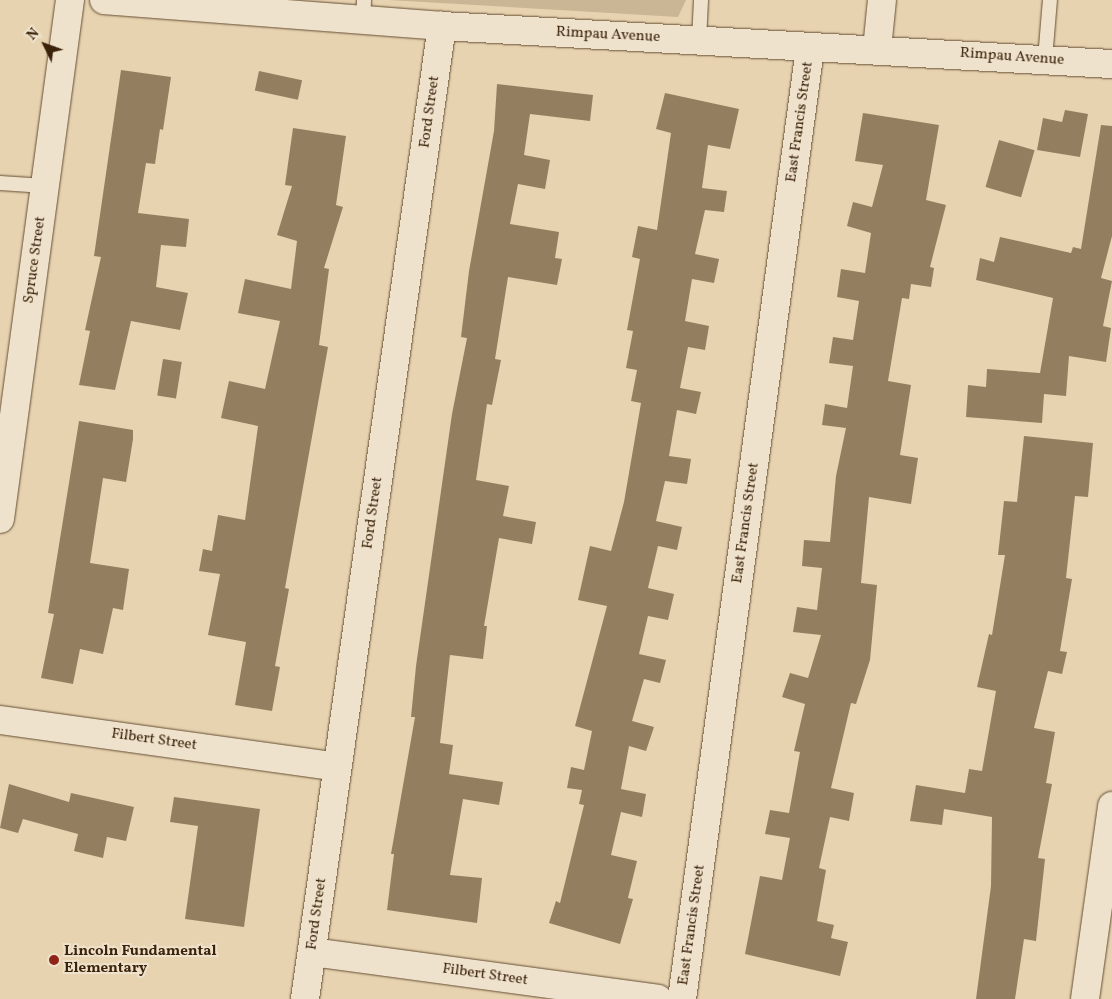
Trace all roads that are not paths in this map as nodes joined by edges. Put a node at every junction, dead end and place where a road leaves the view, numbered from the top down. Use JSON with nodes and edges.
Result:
{"nodes":[{"id":1,"x":70,"y":0,"type":"edge"},
{"id":2,"x":104,"y":0,"type":"edge"},
{"id":3,"x":701,"y":0,"type":"edge"},
{"id":4,"x":882,"y":0,"type":"edge"},
{"id":5,"x":1050,"y":0,"type":"edge"},
{"id":6,"x":364,"y":10,"type":"edge"},
{"id":7,"x":442,"y":26,"type":"junction"},
{"id":8,"x":699,"y":40,"type":"junction"},
{"id":9,"x":810,"y":48,"type":"junction"},
{"id":10,"x":877,"y":49,"type":"junction"},
{"id":11,"x":1045,"y":59,"type":"junction"},
{"id":12,"x":1112,"y":64,"type":"edge"},
{"id":13,"x":0,"y":183,"type":"edge"},
{"id":14,"x":45,"y":186,"type":"junction"},
{"id":15,"x":10,"y":362,"type":"edge"},
{"id":16,"x":0,"y":519,"type":"edge"},
{"id":17,"x":0,"y":720,"type":"edge"},
{"id":18,"x":337,"y":767,"type":"junction"},
{"id":19,"x":1112,"y":806,"type":"edge"},
{"id":20,"x":1105,"y":906,"type":"edge"},
{"id":21,"x":312,"y":952,"type":"junction"},
{"id":22,"x":305,"y":999,"type":"edge"},
{"id":23,"x":658,"y":999,"type":"edge"},
{"id":24,"x":682,"y":999,"type":"edge"},
{"id":25,"x":1085,"y":999,"type":"edge"}],
"edges":[{"from":1,"to":14,"type":"street","name":"Spruce Street"},
{"from":2,"to":6,"type":"street","name":"Rimpau Avenue"},
{"from":3,"to":8,"type":"lane"},
{"from":4,"to":10,"type":"street"},
{"from":5,"to":11,"type":"lane"},
{"from":6,"to":7,"type":"street","name":"Rimpau Avenue"},
{"from":7,"to":8,"type":"street","name":"Rimpau Avenue"},
{"from":7,"to":18,"type":"street","name":"Ford Street"},
{"from":8,"to":9,"type":"street","name":"Rimpau Avenue"},
{"from":9,"to":10,"type":"street","name":"Rimpau Avenue"},
{"from":9,"to":24,"type":"street","name":"East Francis Street"},
{"from":10,"to":11,"type":"street","name":"Rimpau Avenue"},
{"from":11,"to":12,"type":"street","name":"Rimpau Avenue"},
{"from":13,"to":14,"type":"lane"},
{"from":14,"to":15,"type":"street","name":"Spruce Street"},
{"from":15,"to":16,"type":"street","name":"Spruce Street"},
{"from":17,"to":18,"type":"street","name":"Filbert Street"},
{"from":18,"to":21,"type":"street","name":"Ford Street"},
{"from":19,"to":20,"type":"street"},
{"from":20,"to":25,"type":"street"},
{"from":21,"to":22,"type":"street","name":"Ford Street"},
{"from":21,"to":23,"type":"street","name":"Filbert Street"}]}
